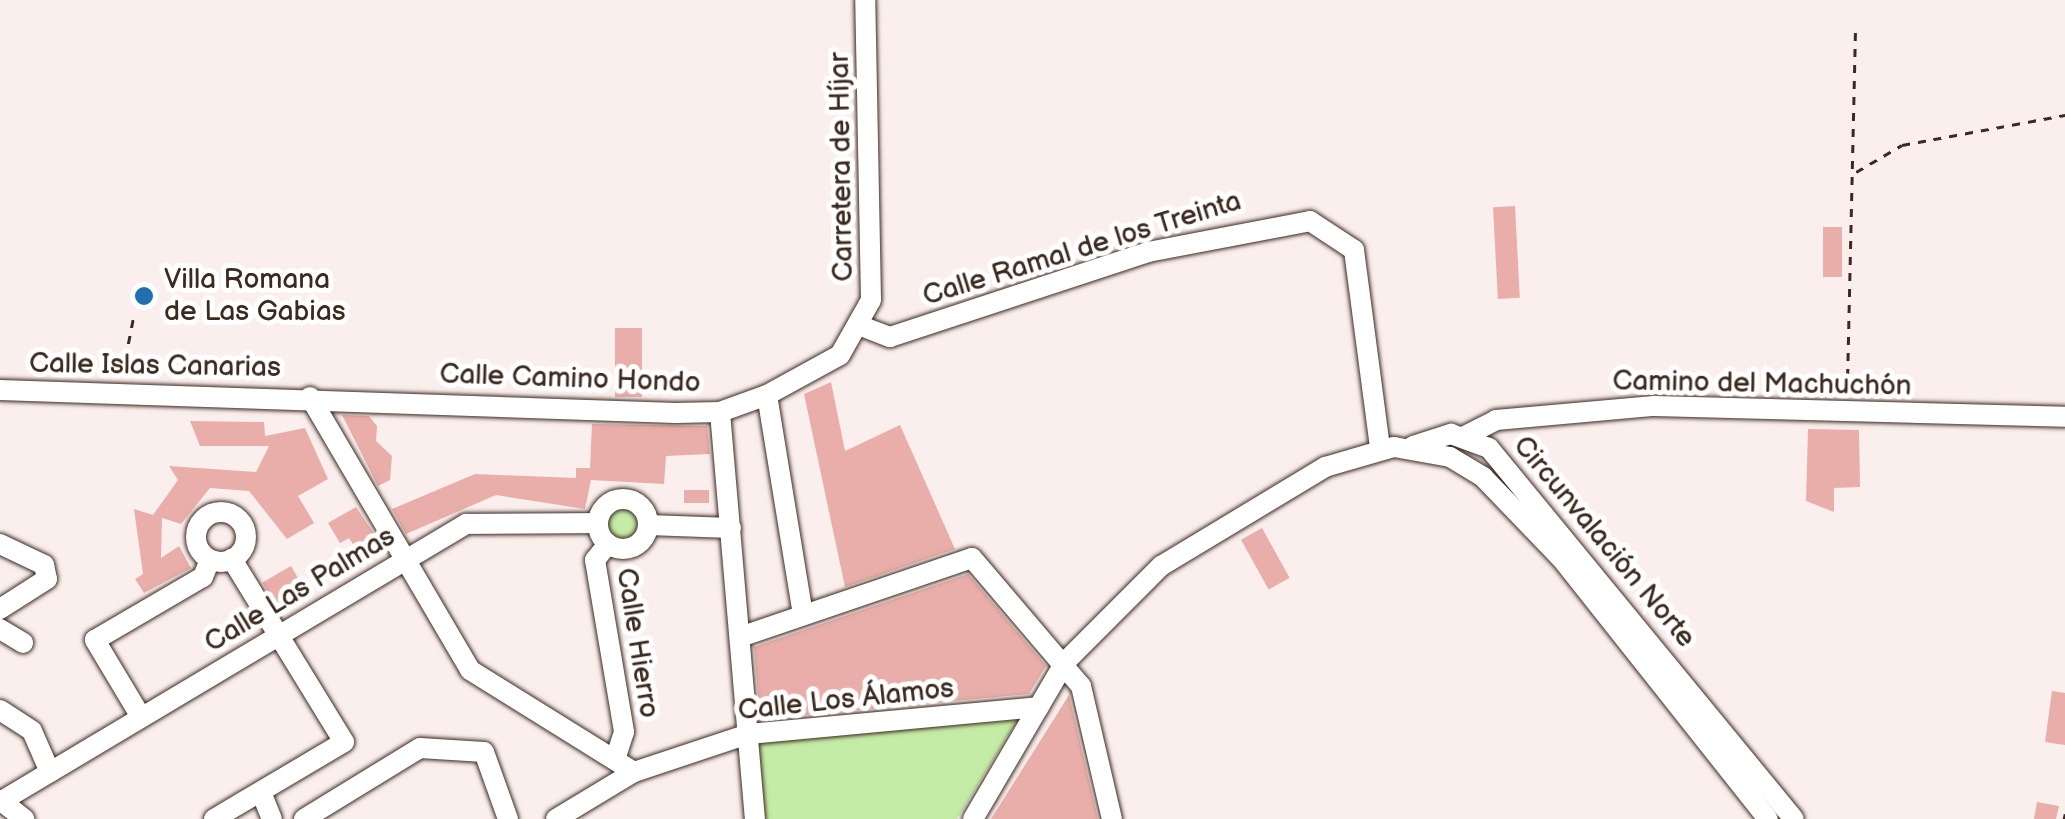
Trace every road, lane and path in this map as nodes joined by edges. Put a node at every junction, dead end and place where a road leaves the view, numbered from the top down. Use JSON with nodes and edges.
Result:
{"nodes":[{"id":1,"x":867,"y":2,"type":"edge"},
{"id":2,"x":1855,"y":28,"type":"dead end"},
{"id":3,"x":2065,"y":115,"type":"edge"},
{"id":4,"x":1854,"y":173,"type":"junction"},
{"id":5,"x":134,"y":314,"type":"dead end"},
{"id":6,"x":861,"y":326,"type":"junction"},
{"id":7,"x":0,"y":390,"type":"edge"},
{"id":8,"x":767,"y":395,"type":"junction"},
{"id":9,"x":116,"y":396,"type":"junction"},
{"id":10,"x":310,"y":397,"type":"junction"},
{"id":11,"x":1846,"y":410,"type":"junction"},
{"id":12,"x":720,"y":412,"type":"junction"},
{"id":13,"x":2065,"y":417,"type":"edge"},
{"id":14,"x":1465,"y":436,"type":"junction"},
{"id":15,"x":1380,"y":447,"type":"junction"},
{"id":16,"x":1411,"y":447,"type":"junction"},
{"id":17,"x":1483,"y":477,"type":"junction"},
{"id":18,"x":598,"y":523,"type":"junction"},
{"id":19,"x":648,"y":525,"type":"junction"},
{"id":20,"x":731,"y":528,"type":"junction"},
{"id":21,"x":0,"y":544,"type":"edge"},
{"id":22,"x":608,"y":544,"type":"junction"},
{"id":23,"x":404,"y":559,"type":"junction"},
{"id":24,"x":0,"y":609,"type":"edge"},
{"id":25,"x":803,"y":615,"type":"junction"},
{"id":26,"x":0,"y":629,"type":"edge"},
{"id":27,"x":282,"y":635,"type":"junction"},
{"id":28,"x":740,"y":637,"type":"junction"},
{"id":29,"x":24,"y":644,"type":"dead end"},
{"id":30,"x":1065,"y":662,"type":"junction"},
{"id":31,"x":1039,"y":707,"type":"junction"},
{"id":32,"x":0,"y":710,"type":"edge"},
{"id":33,"x":141,"y":717,"type":"junction"},
{"id":34,"x":748,"y":734,"type":"junction"},
{"id":35,"x":617,"y":754,"type":"junction"},
{"id":36,"x":50,"y":772,"type":"junction"},
{"id":37,"x":634,"y":772,"type":"junction"},
{"id":38,"x":261,"y":792,"type":"junction"},
{"id":39,"x":0,"y":801,"type":"edge"},
{"id":40,"x":24,"y":819,"type":"edge"},
{"id":41,"x":214,"y":819,"type":"edge"},
{"id":42,"x":272,"y":819,"type":"edge"},
{"id":43,"x":304,"y":819,"type":"edge"},
{"id":44,"x":508,"y":819,"type":"edge"},
{"id":45,"x":556,"y":819,"type":"edge"},
{"id":46,"x":755,"y":819,"type":"edge"},
{"id":47,"x":972,"y":819,"type":"edge"},
{"id":48,"x":1112,"y":819,"type":"edge"},
{"id":49,"x":1768,"y":819,"type":"edge"},
{"id":50,"x":1794,"y":819,"type":"edge"}],
"edges":[{"from":1,"to":6,"type":"street","name":"Carretera de Híjar"},
{"from":2,"to":4,"type":"path"},
{"from":3,"to":4,"type":"path"},
{"from":4,"to":11,"type":"path"},
{"from":5,"to":9,"type":"path"},
{"from":6,"to":8,"type":"street","name":"Calle Camino Hondo"},
{"from":6,"to":15,"type":"street","name":"Calle Ramal de los Treinta"},
{"from":7,"to":9,"type":"street","name":"Calle Islas Canarias"},
{"from":8,"to":12,"type":"street","name":"Calle Camino Hondo"},
{"from":8,"to":25,"type":"street"},
{"from":9,"to":10,"type":"street","name":"Calle Islas Canarias"},
{"from":10,"to":12,"type":"street","name":"Calle Camino Hondo"},
{"from":10,"to":23,"type":"street"},
{"from":11,"to":13,"type":"street","name":"Camino del Machuchón"},
{"from":11,"to":14,"type":"street","name":"Camino del Machuchón"},
{"from":12,"to":20,"type":"street"},
{"from":14,"to":16,"type":"street"},
{"from":14,"to":17,"type":"street"},
{"from":14,"to":50,"type":"street","name":"Circunvalación Norte"},
{"from":15,"to":16,"type":"street"},
{"from":15,"to":30,"type":"street"},
{"from":16,"to":17,"type":"street","name":"Circunvalación Norte"},
{"from":17,"to":49,"type":"street","name":"Circunvalación Norte"},
{"from":18,"to":19,"type":"street"},
{"from":18,"to":22,"type":"street"},
{"from":18,"to":23,"type":"street","name":"Calle Las Palmas"},
{"from":19,"to":20,"type":"street"},
{"from":19,"to":22,"type":"street"},
{"from":20,"to":28,"type":"street"},
{"from":21,"to":24,"type":"street"},
{"from":22,"to":35,"type":"street","name":"Calle Hierro"},
{"from":23,"to":27,"type":"street","name":"Calle Las Palmas"},
{"from":23,"to":35,"type":"street"},
{"from":25,"to":28,"type":"street"},
{"from":25,"to":30,"type":"street"},
{"from":26,"to":29,"type":"street"},
{"from":27,"to":33,"type":"street","name":"Calle Las Palmas"},
{"from":27,"to":33,"type":"street"},
{"from":27,"to":38,"type":"street"},
{"from":28,"to":34,"type":"street"},
{"from":30,"to":31,"type":"street"},
{"from":30,"to":48,"type":"street"},
{"from":31,"to":34,"type":"street","name":"Calle Los Álamos"},
{"from":31,"to":47,"type":"street"},
{"from":32,"to":36,"type":"street"},
{"from":33,"to":36,"type":"street","name":"Calle Las Palmas"},
{"from":34,"to":37,"type":"street","name":"Calle Los Álamos"},
{"from":34,"to":46,"type":"street"},
{"from":35,"to":37,"type":"street"},
{"from":36,"to":39,"type":"street","name":"Calle Las Palmas"},
{"from":37,"to":45,"type":"street","name":"Calle Los Álamos"},
{"from":38,"to":41,"type":"street"},
{"from":38,"to":42,"type":"street"},
{"from":39,"to":40,"type":"street"},
{"from":43,"to":44,"type":"street"}]}
